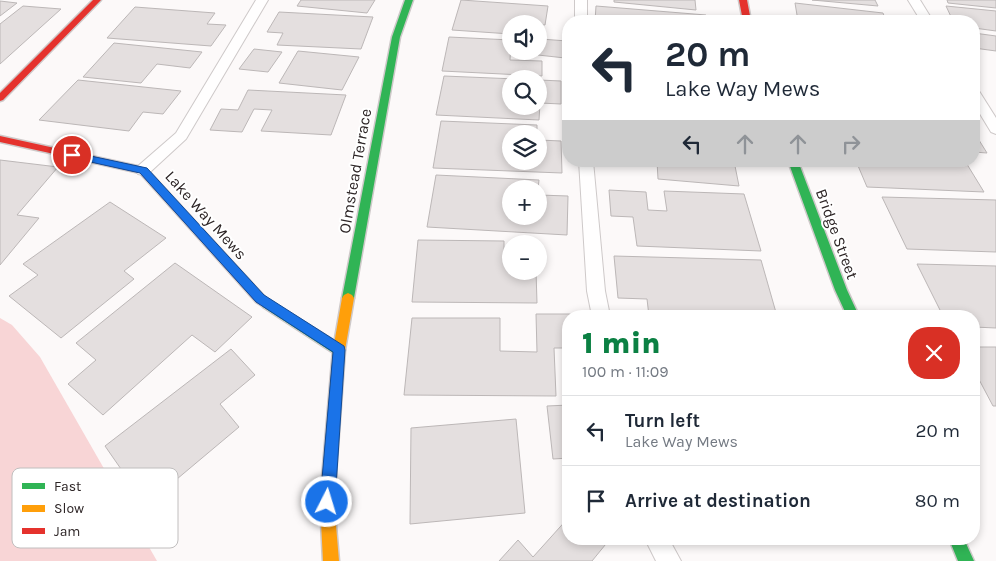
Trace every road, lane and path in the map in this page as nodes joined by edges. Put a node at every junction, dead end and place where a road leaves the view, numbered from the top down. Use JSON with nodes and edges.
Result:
{"nodes":[{"id":1,"x":98,"y":0,"type":"edge"},
{"id":2,"x":262,"y":0,"type":"edge"},
{"id":3,"x":409,"y":0,"type":"edge"},
{"id":4,"x":581,"y":0,"type":"edge"},
{"id":5,"x":743,"y":0,"type":"edge"},
{"id":6,"x":914,"y":0,"type":"edge"},
{"id":7,"x":581,"y":15,"type":"edge"},
{"id":8,"x":746,"y":15,"type":"edge"},
{"id":9,"x":923,"y":15,"type":"edge"},
{"id":10,"x":1,"y":95,"type":"edge"},
{"id":11,"x":980,"y":104,"type":"edge"},
{"id":12,"x":996,"y":129,"type":"edge"},
{"id":13,"x":0,"y":139,"type":"edge"},
{"id":14,"x":586,"y":167,"type":"edge"},
{"id":15,"x":796,"y":167,"type":"edge"},
{"id":16,"x":143,"y":170,"type":"junction"},
{"id":17,"x":600,"y":310,"type":"edge"},
{"id":18,"x":850,"y":310,"type":"edge"},
{"id":19,"x":339,"y":350,"type":"junction"},
{"id":20,"x":660,"y":545,"type":"edge"},
{"id":21,"x":959,"y":545,"type":"edge"},
{"id":22,"x":331,"y":561,"type":"edge"},
{"id":23,"x":669,"y":561,"type":"edge"},
{"id":24,"x":966,"y":561,"type":"edge"}],
"edges":[{"from":1,"to":10,"type":"street"},
{"from":2,"to":16,"type":"lane"},
{"from":3,"to":19,"type":"street","name":"Olmstead Terrace"},
{"from":4,"to":7,"type":"lane"},
{"from":5,"to":8,"type":"street"},
{"from":6,"to":9,"type":"lane"},
{"from":11,"to":12,"type":"lane"},
{"from":13,"to":16,"type":"street","name":"Lake Way Mews"},
{"from":14,"to":17,"type":"lane"},
{"from":15,"to":18,"type":"street","name":"Bridge Street"},
{"from":16,"to":19,"type":"street","name":"Lake Way Mews"},
{"from":19,"to":22,"type":"street","name":"Olmstead Terrace"},
{"from":20,"to":23,"type":"lane"},
{"from":21,"to":24,"type":"street"}]}
